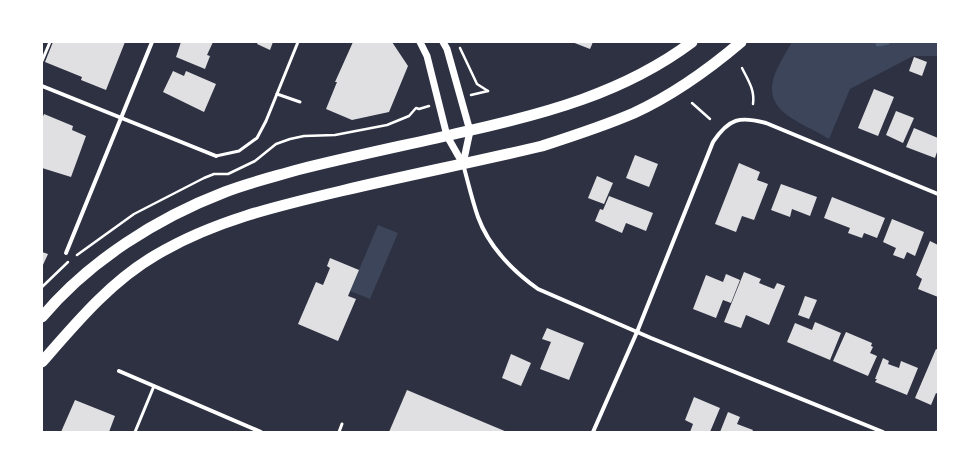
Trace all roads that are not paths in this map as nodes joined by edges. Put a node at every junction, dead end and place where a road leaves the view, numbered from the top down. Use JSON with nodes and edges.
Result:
{"nodes":[{"id":1,"x":50,"y":42,"type":"edge"},
{"id":2,"x":152,"y":42,"type":"edge"},
{"id":3,"x":298,"y":42,"type":"edge"},
{"id":4,"x":420,"y":42,"type":"edge"},
{"id":5,"x":443,"y":42,"type":"edge"},
{"id":6,"x":692,"y":42,"type":"edge"},
{"id":7,"x":741,"y":42,"type":"edge"},
{"id":8,"x":42,"y":61,"type":"edge"},
{"id":9,"x":42,"y":86,"type":"edge"},
{"id":10,"x":277,"y":94,"type":"junction"},
{"id":11,"x":300,"y":102,"type":"dead end"},
{"id":12,"x":122,"y":118,"type":"junction"},
{"id":13,"x":470,"y":131,"type":"junction"},
{"id":14,"x":447,"y":136,"type":"junction"},
{"id":15,"x":216,"y":156,"type":"joint"},
{"id":16,"x":463,"y":164,"type":"junction"},
{"id":17,"x":938,"y":194,"type":"edge"},
{"id":18,"x":66,"y":253,"type":"dead end"},
{"id":19,"x":42,"y":317,"type":"edge"},
{"id":20,"x":637,"y":332,"type":"junction"},
{"id":21,"x":42,"y":362,"type":"edge"},
{"id":22,"x":119,"y":371,"type":"dead end"},
{"id":23,"x":154,"y":386,"type":"junction"},
{"id":24,"x":342,"y":424,"type":"dead end"},
{"id":25,"x":135,"y":432,"type":"edge"},
{"id":26,"x":261,"y":432,"type":"edge"},
{"id":27,"x":339,"y":432,"type":"edge"},
{"id":28,"x":593,"y":432,"type":"edge"},
{"id":29,"x":883,"y":432,"type":"edge"}],
"edges":[{"from":1,"to":8,"type":"lane"},
{"from":2,"to":12,"type":"street"},
{"from":3,"to":10,"type":"lane"},
{"from":4,"to":14,"type":"street"},
{"from":5,"to":13,"type":"street"},
{"from":6,"to":13,"type":"highway"},
{"from":7,"to":16,"type":"highway"},
{"from":9,"to":12,"type":"street"},
{"from":10,"to":11,"type":"lane"},
{"from":10,"to":15,"type":"lane"},
{"from":12,"to":15,"type":"street"},
{"from":12,"to":18,"type":"street"},
{"from":13,"to":14,"type":"highway"},
{"from":13,"to":16,"type":"street"},
{"from":14,"to":16,"type":"street"},
{"from":14,"to":19,"type":"highway"},
{"from":16,"to":20,"type":"street"},
{"from":16,"to":21,"type":"highway"},
{"from":17,"to":20,"type":"street"},
{"from":20,"to":28,"type":"street"},
{"from":20,"to":29,"type":"street"},
{"from":22,"to":23,"type":"street"},
{"from":23,"to":25,"type":"lane"},
{"from":23,"to":26,"type":"street"},
{"from":24,"to":27,"type":"lane"}]}
